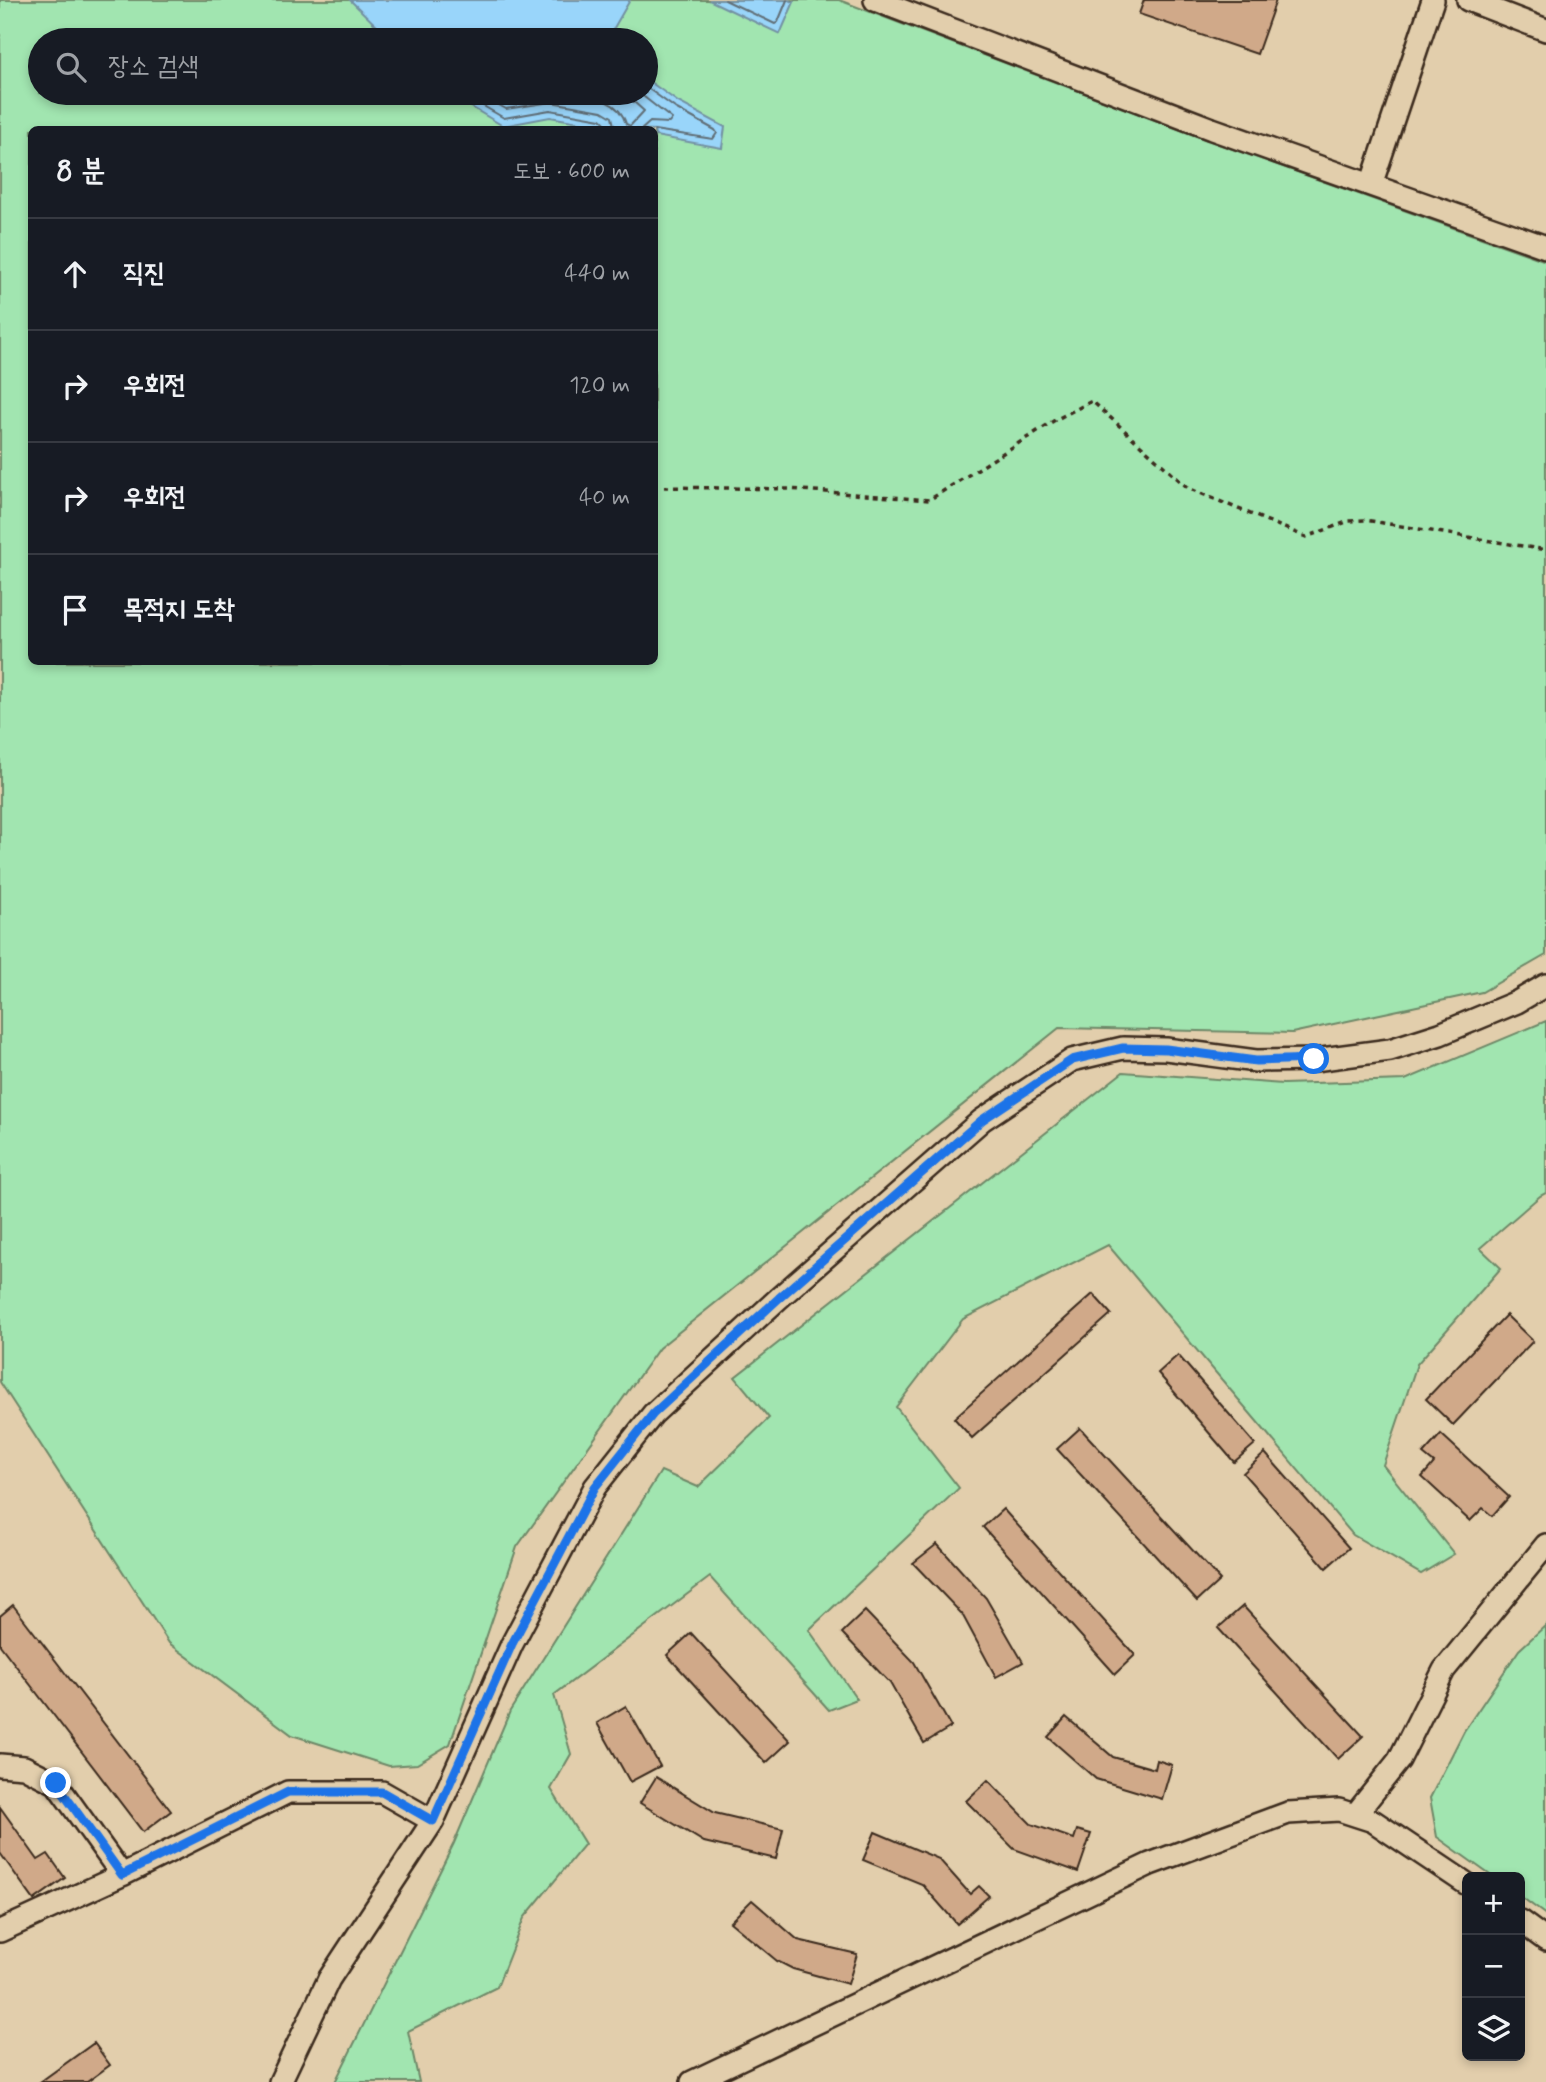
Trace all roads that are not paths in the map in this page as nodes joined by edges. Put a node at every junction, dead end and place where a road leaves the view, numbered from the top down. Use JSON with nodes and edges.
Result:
{"nodes":[{"id":1,"x":875,"y":0,"type":"edge"},
{"id":2,"x":1433,"y":0,"type":"edge"},
{"id":3,"x":1468,"y":0,"type":"edge"},
{"id":4,"x":1546,"y":30,"type":"edge"},
{"id":5,"x":1371,"y":185,"type":"junction"},
{"id":6,"x":1546,"y":247,"type":"edge"},
{"id":7,"x":1546,"y":985,"type":"edge"},
{"id":8,"x":1546,"y":1545,"type":"edge"},
{"id":9,"x":0,"y":1765,"type":"edge"},
{"id":10,"x":1355,"y":1815,"type":"junction"},
{"id":11,"x":433,"y":1821,"type":"junction"},
{"id":12,"x":122,"y":1875,"type":"junction"},
{"id":13,"x":1462,"y":1881,"type":"edge"},
{"id":14,"x":1525,"y":1925,"type":"edge"},
{"id":15,"x":0,"y":1931,"type":"edge"},
{"id":16,"x":1546,"y":1940,"type":"edge"},
{"id":17,"x":279,"y":2082,"type":"edge"},
{"id":18,"x":692,"y":2082,"type":"edge"}],
"edges":[{"from":1,"to":5,"type":"street"},
{"from":2,"to":5,"type":"street"},
{"from":3,"to":4,"type":"street"},
{"from":5,"to":6,"type":"street"},
{"from":7,"to":11,"type":"street"},
{"from":8,"to":10,"type":"street"},
{"from":9,"to":12,"type":"street"},
{"from":10,"to":13,"type":"street"},
{"from":10,"to":18,"type":"street"},
{"from":11,"to":12,"type":"street"},
{"from":11,"to":17,"type":"street"},
{"from":12,"to":15,"type":"street"},
{"from":14,"to":16,"type":"street"}]}
